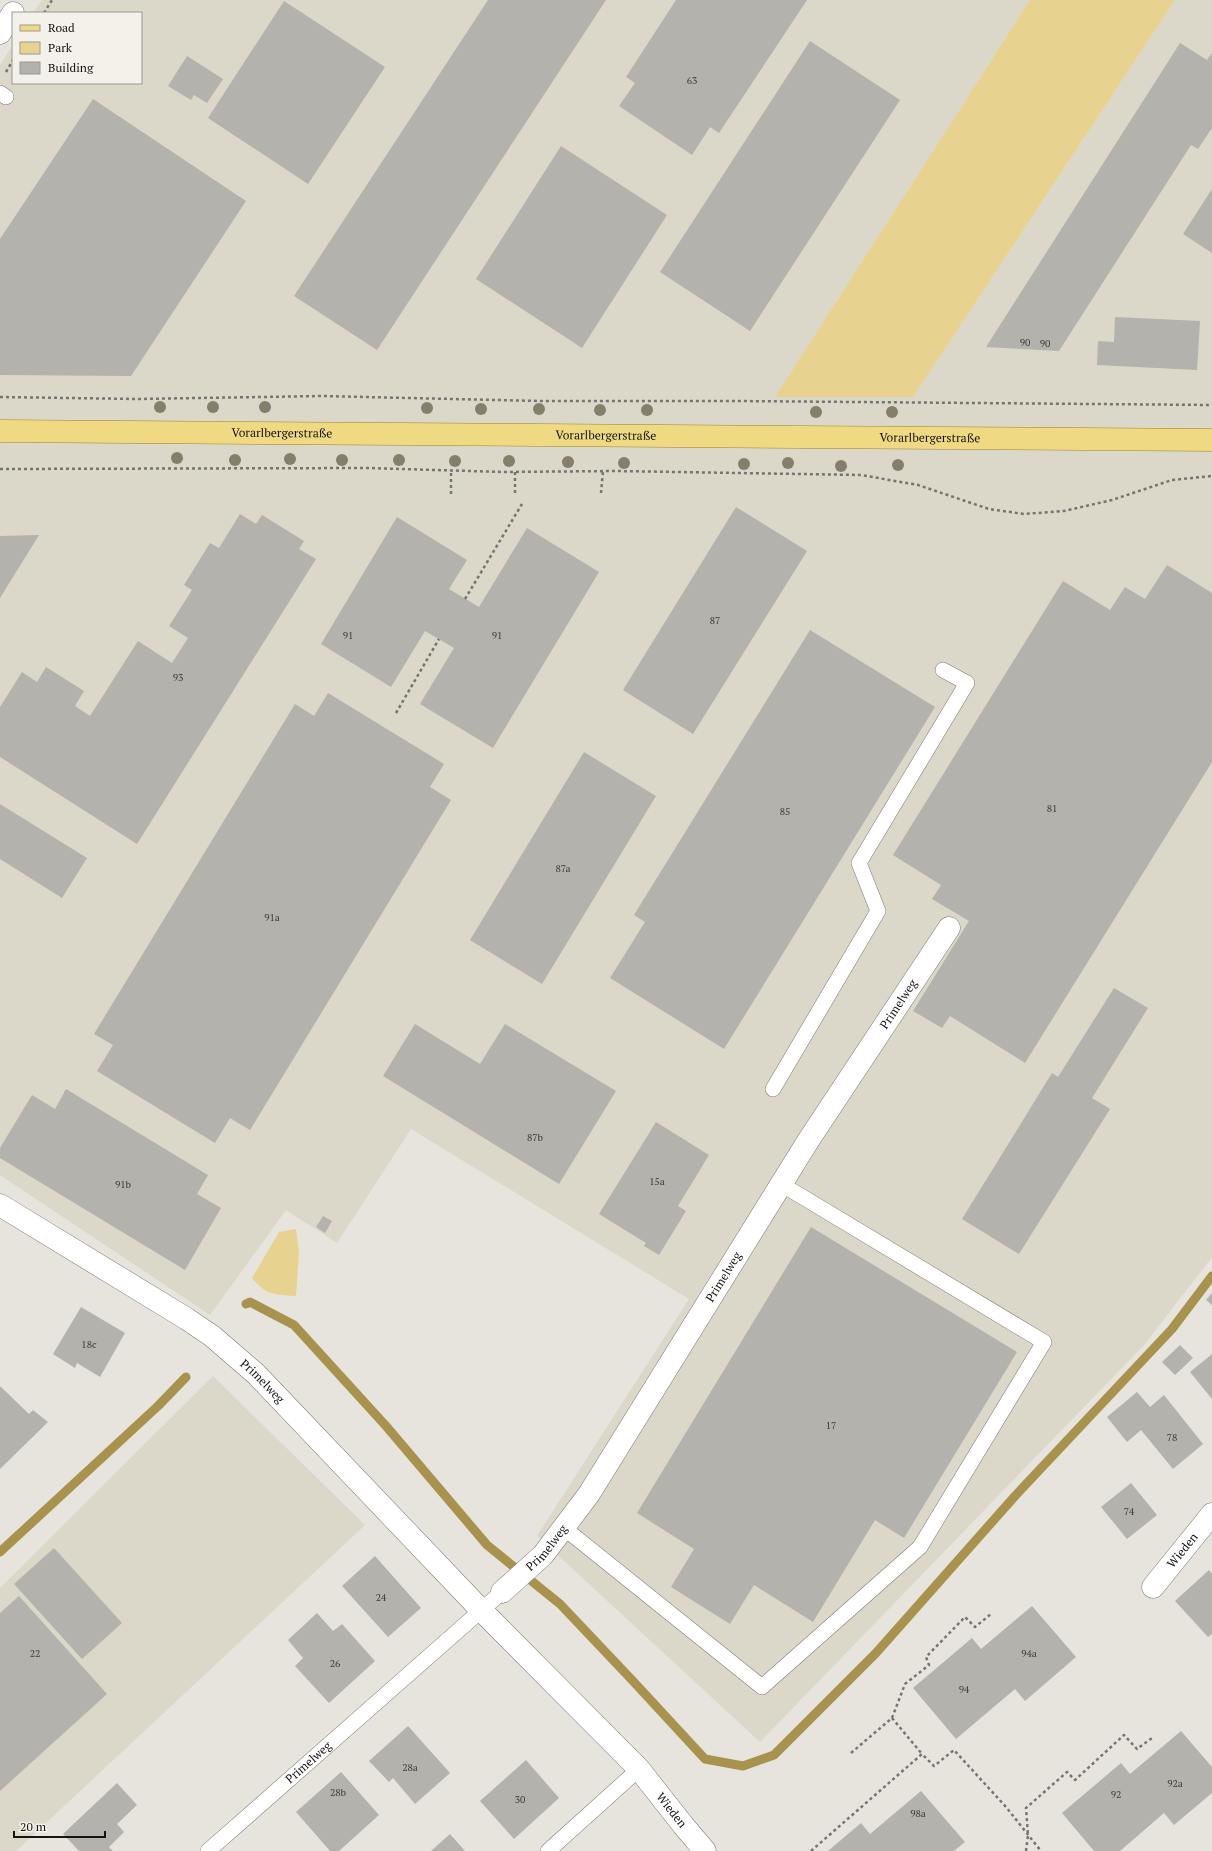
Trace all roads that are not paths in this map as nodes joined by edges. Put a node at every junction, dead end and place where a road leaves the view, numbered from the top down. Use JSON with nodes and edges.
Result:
{"nodes":[{"id":1,"x":22,"y":0,"type":"edge"},
{"id":2,"x":14,"y":12,"type":"edge"},
{"id":3,"x":12,"y":15,"type":"edge"},
{"id":4,"x":0,"y":33,"type":"edge"},
{"id":5,"x":0,"y":431,"type":"edge"},
{"id":6,"x":1212,"y":440,"type":"edge"},
{"id":7,"x":943,"y":670,"type":"dead end"},
{"id":8,"x":949,"y":928,"type":"dead end"},
{"id":9,"x":773,"y":1089,"type":"dead end"},
{"id":10,"x":781,"y":1184,"type":"junction"},
{"id":11,"x":0,"y":1205,"type":"edge"},
{"id":12,"x":1212,"y":1514,"type":"edge"},
{"id":13,"x":564,"y":1528,"type":"junction"},
{"id":14,"x":1153,"y":1587,"type":"dead end"},
{"id":15,"x":502,"y":1592,"type":"joint"},
{"id":16,"x":482,"y":1611,"type":"junction"},
{"id":17,"x":639,"y":1769,"type":"junction"},
{"id":18,"x":208,"y":1851,"type":"edge"},
{"id":19,"x":548,"y":1851,"type":"edge"},
{"id":20,"x":705,"y":1851,"type":"edge"}],
"edges":[{"from":1,"to":2,"type":"street"},
{"from":3,"to":4,"type":"street"},
{"from":5,"to":6,"type":"main road","name":"Vorarlbergerstraße"},
{"from":7,"to":9,"type":"lane"},
{"from":8,"to":10,"type":"street","name":"Primelweg"},
{"from":10,"to":13,"type":"street","name":"Primelweg"},
{"from":10,"to":13,"type":"lane"},
{"from":11,"to":16,"type":"street","name":"Primelweg"},
{"from":12,"to":14,"type":"street","name":"Wieden"},
{"from":13,"to":15,"type":"street","name":"Primelweg"},
{"from":15,"to":16,"type":"lane","name":"Primelweg"},
{"from":16,"to":17,"type":"street","name":"Primelweg"},
{"from":16,"to":18,"type":"lane","name":"Primelweg"},
{"from":17,"to":19,"type":"lane"},
{"from":17,"to":20,"type":"street","name":"Wieden"}]}
